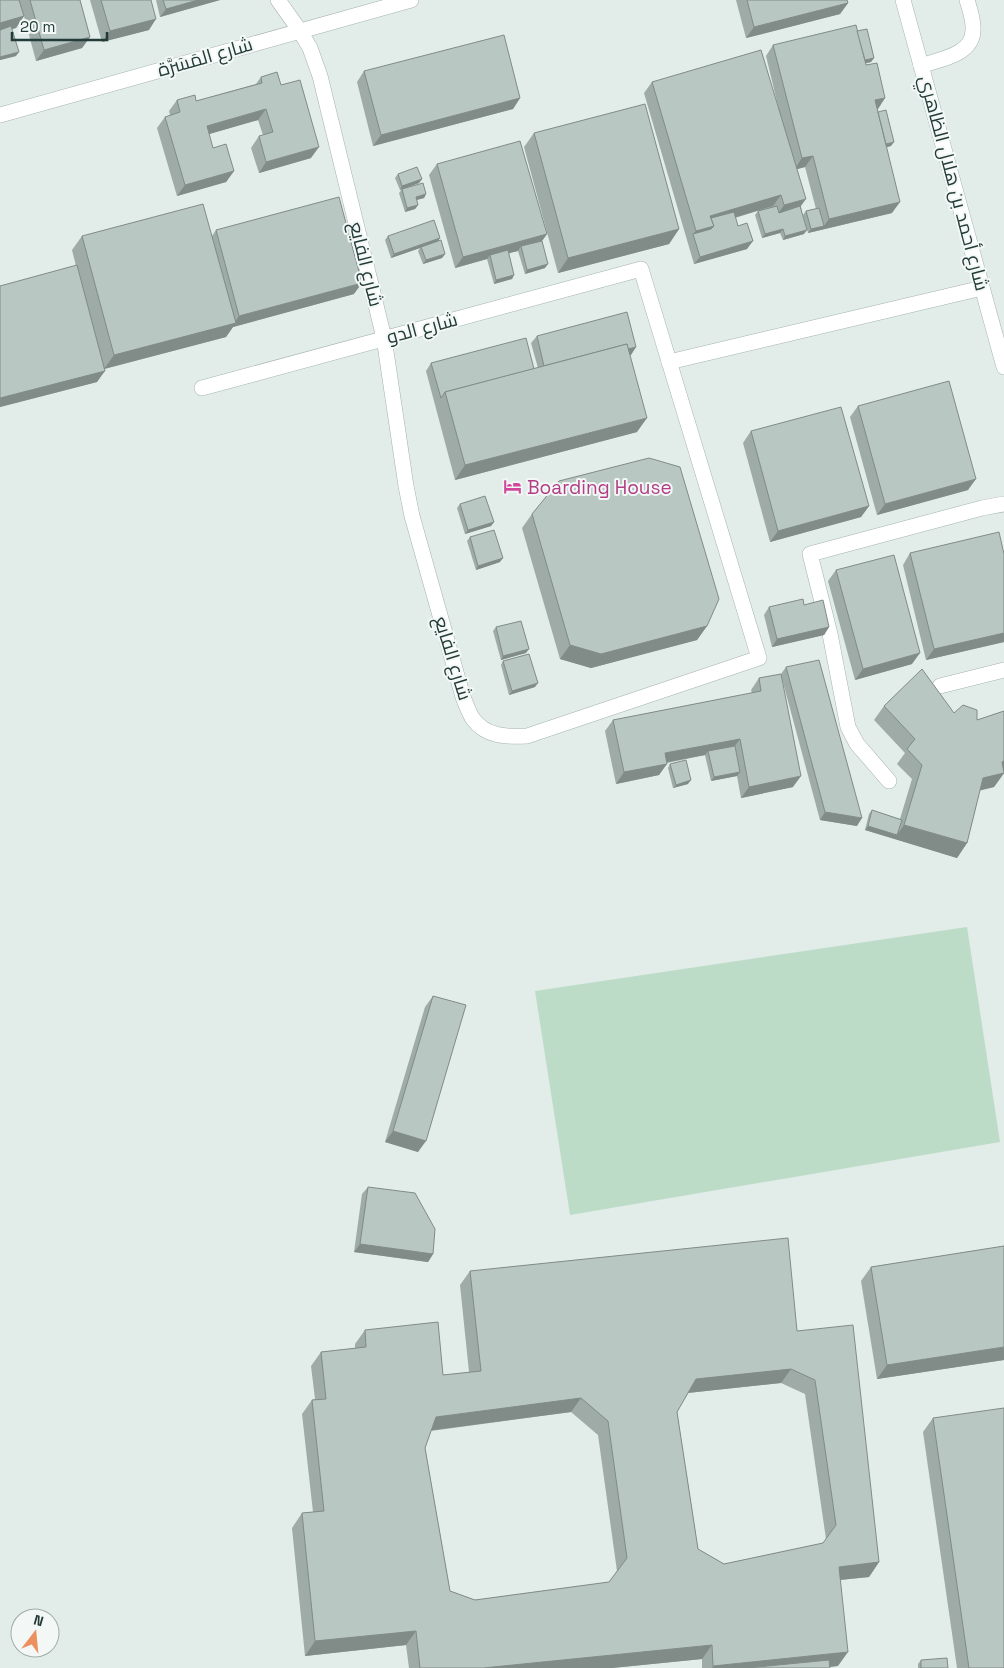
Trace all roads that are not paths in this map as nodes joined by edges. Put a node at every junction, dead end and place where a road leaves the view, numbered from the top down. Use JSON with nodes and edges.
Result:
{"nodes":[{"id":1,"x":278,"y":0,"type":"edge"},
{"id":2,"x":411,"y":0,"type":"edge"},
{"id":3,"x":903,"y":0,"type":"edge"},
{"id":4,"x":967,"y":0,"type":"edge"},
{"id":5,"x":300,"y":31,"type":"junction"},
{"id":6,"x":921,"y":66,"type":"junction"},
{"id":7,"x":0,"y":115,"type":"edge"},
{"id":8,"x":641,"y":269,"type":"joint"},
{"id":9,"x":982,"y":288,"type":"junction"},
{"id":10,"x":384,"y":338,"type":"junction"},
{"id":11,"x":669,"y":362,"type":"junction"},
{"id":12,"x":1004,"y":367,"type":"edge"},
{"id":13,"x":202,"y":388,"type":"dead end"},
{"id":14,"x":1004,"y":504,"type":"edge"},
{"id":15,"x":1004,"y":670,"type":"edge"},
{"id":16,"x":940,"y":686,"type":"dead end"},
{"id":17,"x":889,"y":781,"type":"dead end"}],
"edges":[{"from":1,"to":5,"type":"street","name":"شارع الفايع"},
{"from":2,"to":5,"type":"street","name":"شارع المَسَرَّة"},
{"from":3,"to":6,"type":"street","name":"شارع أحمد بن هلال الظاهري"},
{"from":4,"to":6,"type":"street"},
{"from":5,"to":7,"type":"street","name":"شارع المَسَرَّة"},
{"from":5,"to":10,"type":"street","name":"شارع الفايع"},
{"from":6,"to":9,"type":"street","name":"شارع أحمد بن هلال الظاهري"},
{"from":8,"to":10,"type":"street","name":"شارع الدو"},
{"from":8,"to":11,"type":"street","name":"شارع الفايع"},
{"from":9,"to":11,"type":"street"},
{"from":9,"to":12,"type":"street","name":"شارع أحمد بن هلال الظاهري"},
{"from":10,"to":11,"type":"street","name":"شارع الفايع"},
{"from":10,"to":13,"type":"street","name":"شارع الدو"},
{"from":14,"to":17,"type":"street"},
{"from":15,"to":16,"type":"street"}]}
